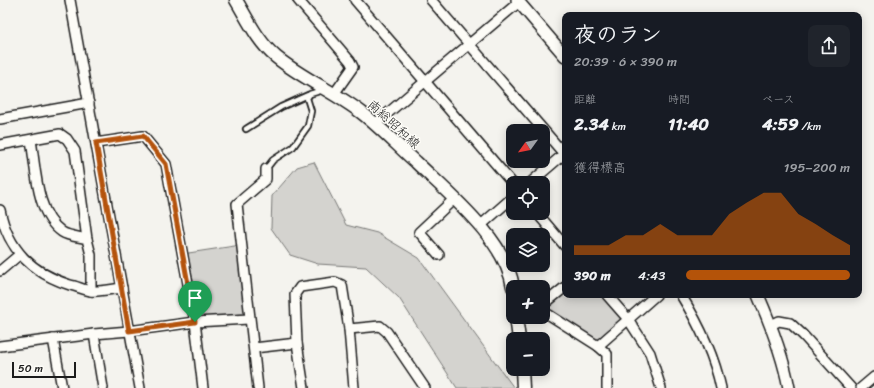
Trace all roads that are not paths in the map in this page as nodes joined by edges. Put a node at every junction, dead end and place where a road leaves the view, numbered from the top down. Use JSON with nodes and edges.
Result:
{"nodes":[{"id":1,"x":70,"y":0,"type":"edge"},
{"id":2,"x":236,"y":0,"type":"edge"},
{"id":3,"x":298,"y":0,"type":"edge"},
{"id":4,"x":356,"y":0,"type":"edge"},
{"id":5,"x":431,"y":0,"type":"edge"},
{"id":6,"x":518,"y":1,"type":"edge"},
{"id":7,"x":469,"y":44,"type":"junction"},
{"id":8,"x":562,"y":52,"type":"edge"},
{"id":9,"x":425,"y":82,"type":"junction"},
{"id":10,"x":330,"y":92,"type":"junction"},
{"id":11,"x":310,"y":94,"type":"junction"},
{"id":12,"x":89,"y":104,"type":"junction"},
{"id":13,"x":0,"y":119,"type":"edge"},
{"id":14,"x":375,"y":124,"type":"junction"},
{"id":15,"x":246,"y":128,"type":"dead end"},
{"id":16,"x":31,"y":140,"type":"junction"},
{"id":17,"x":96,"y":143,"type":"junction"},
{"id":18,"x":0,"y":145,"type":"edge"},
{"id":19,"x":562,"y":151,"type":"edge"},
{"id":20,"x":562,"y":156,"type":"edge"},
{"id":21,"x":266,"y":169,"type":"joint"},
{"id":22,"x":506,"y":176,"type":"edge"},
{"id":23,"x":538,"y":176,"type":"edge"},
{"id":24,"x":454,"y":199,"type":"junction"},
{"id":25,"x":506,"y":203,"type":"edge"},
{"id":26,"x":0,"y":210,"type":"edge"},
{"id":27,"x":543,"y":220,"type":"edge"},
{"id":28,"x":480,"y":226,"type":"junction"},
{"id":29,"x":87,"y":238,"type":"junction"},
{"id":30,"x":562,"y":242,"type":"edge"},
{"id":31,"x":439,"y":254,"type":"dead end"},
{"id":32,"x":19,"y":255,"type":"junction"},
{"id":33,"x":0,"y":271,"type":"edge"},
{"id":34,"x":511,"y":280,"type":"edge"},
{"id":35,"x":122,"y":288,"type":"junction"},
{"id":36,"x":562,"y":290,"type":"edge"},
{"id":37,"x":91,"y":291,"type":"junction"},
{"id":38,"x":610,"y":298,"type":"edge"},
{"id":39,"x":652,"y":298,"type":"edge"},
{"id":40,"x":683,"y":298,"type":"edge"},
{"id":41,"x":759,"y":298,"type":"edge"},
{"id":42,"x":550,"y":300,"type":"edge"},
{"id":43,"x":550,"y":315,"type":"edge"},
{"id":44,"x":249,"y":319,"type":"junction"},
{"id":45,"x":628,"y":319,"type":"junction"},
{"id":46,"x":195,"y":322,"type":"junction"},
{"id":47,"x":771,"y":325,"type":"junction"},
{"id":48,"x":349,"y":329,"type":"junction"},
{"id":49,"x":129,"y":331,"type":"junction"},
{"id":50,"x":94,"y":334,"type":"junction"},
{"id":51,"x":53,"y":339,"type":"junction"},
{"id":52,"x":297,"y":343,"type":"junction"},
{"id":53,"x":0,"y":346,"type":"edge"},
{"id":54,"x":598,"y":346,"type":"junction"},
{"id":55,"x":254,"y":348,"type":"junction"},
{"id":56,"x":523,"y":376,"type":"edge"},
{"id":57,"x":874,"y":377,"type":"edge"},
{"id":58,"x":62,"y":388,"type":"edge"},
{"id":59,"x":103,"y":388,"type":"edge"},
{"id":60,"x":140,"y":388,"type":"edge"},
{"id":61,"x":203,"y":388,"type":"edge"},
{"id":62,"x":258,"y":388,"type":"edge"},
{"id":63,"x":304,"y":388,"type":"edge"},
{"id":64,"x":354,"y":388,"type":"edge"},
{"id":65,"x":423,"y":388,"type":"edge"},
{"id":66,"x":524,"y":388,"type":"edge"},
{"id":67,"x":607,"y":388,"type":"edge"},
{"id":68,"x":661,"y":388,"type":"edge"},
{"id":69,"x":721,"y":388,"type":"edge"},
{"id":70,"x":789,"y":388,"type":"edge"},
{"id":71,"x":851,"y":388,"type":"edge"},
{"id":72,"x":861,"y":388,"type":"edge"}],
"edges":[{"from":1,"to":12,"type":"street"},
{"from":2,"to":10,"type":"main road","name":"南総昭和線"},
{"from":3,"to":10,"type":"street"},
{"from":4,"to":9,"type":"street"},
{"from":5,"to":7,"type":"street"},
{"from":6,"to":7,"type":"street"},
{"from":6,"to":8,"type":"street"},
{"from":7,"to":9,"type":"street"},
{"from":7,"to":19,"type":"street"},
{"from":9,"to":14,"type":"street"},
{"from":9,"to":22,"type":"street"},
{"from":10,"to":11,"type":"lane"},
{"from":10,"to":14,"type":"main road","name":"南総昭和線"},
{"from":11,"to":15,"type":"lane"},
{"from":11,"to":21,"type":"lane"},
{"from":12,"to":13,"type":"street"},
{"from":12,"to":17,"type":"street"},
{"from":14,"to":24,"type":"main road","name":"南総昭和線"},
{"from":16,"to":18,"type":"street"},
{"from":16,"to":29,"type":"street"},
{"from":16,"to":29,"type":"street"},
{"from":17,"to":35,"type":"street"},
{"from":17,"to":46,"type":"street"},
{"from":20,"to":23,"type":"street"},
{"from":21,"to":44,"type":"street"},
{"from":24,"to":28,"type":"main road","name":"南総昭和線"},
{"from":24,"to":31,"type":"street"},
{"from":25,"to":28,"type":"street"},
{"from":26,"to":32,"type":"street"},
{"from":27,"to":30,"type":"street"},
{"from":28,"to":34,"type":"main road","name":"南総昭和線"},
{"from":29,"to":37,"type":"street"},
{"from":32,"to":33,"type":"street"},
{"from":32,"to":37,"type":"street"},
{"from":35,"to":37,"type":"street"},
{"from":35,"to":49,"type":"street"},
{"from":36,"to":42,"type":"street"},
{"from":38,"to":45,"type":"street"},
{"from":39,"to":45,"type":"street"},
{"from":40,"to":69,"type":"street"},
{"from":41,"to":47,"type":"street"},
{"from":43,"to":54,"type":"street"},
{"from":44,"to":46,"type":"street"},
{"from":44,"to":55,"type":"street"},
{"from":45,"to":54,"type":"street"},
{"from":45,"to":68,"type":"street"},
{"from":46,"to":49,"type":"street"},
{"from":46,"to":61,"type":"street"},
{"from":47,"to":70,"type":"street"},
{"from":47,"to":71,"type":"street"},
{"from":48,"to":52,"type":"street"},
{"from":48,"to":64,"type":"street"},
{"from":48,"to":65,"type":"street"},
{"from":49,"to":50,"type":"street"},
{"from":49,"to":60,"type":"street"},
{"from":50,"to":51,"type":"street"},
{"from":50,"to":59,"type":"street"},
{"from":51,"to":53,"type":"street"},
{"from":51,"to":58,"type":"street"},
{"from":52,"to":55,"type":"street"},
{"from":52,"to":63,"type":"street"},
{"from":54,"to":67,"type":"street"},
{"from":55,"to":62,"type":"street"},
{"from":56,"to":66,"type":"main road"},
{"from":57,"to":72,"type":"street"}]}
